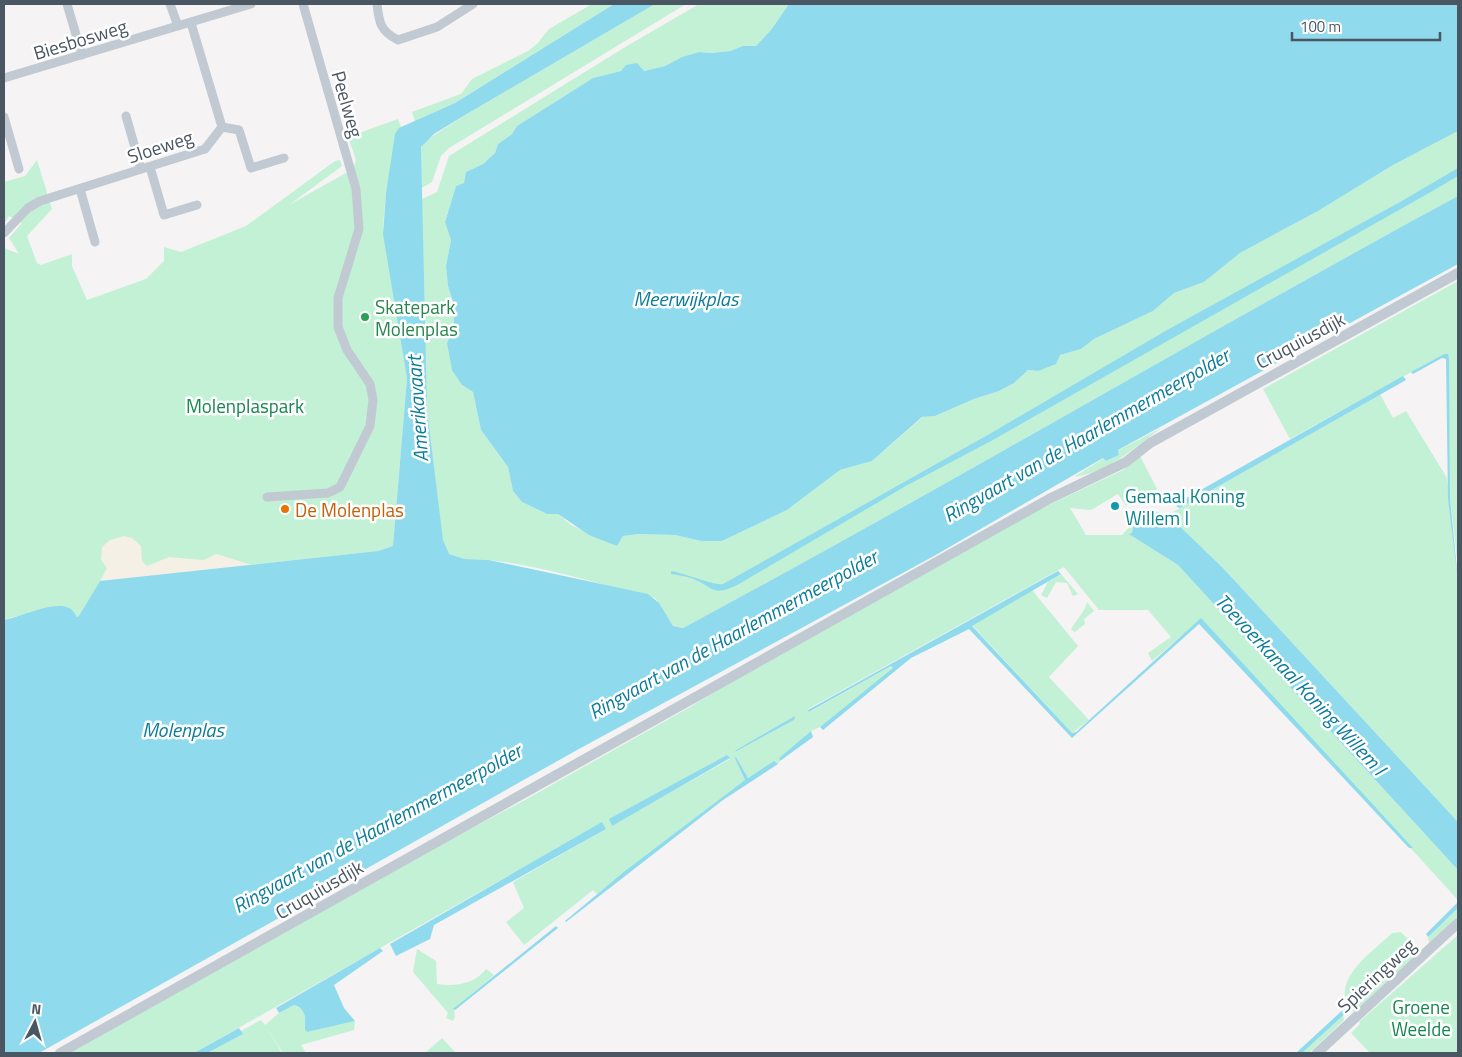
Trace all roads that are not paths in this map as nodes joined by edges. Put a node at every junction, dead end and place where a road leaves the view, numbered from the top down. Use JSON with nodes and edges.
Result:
{"nodes":[{"id":1,"x":67,"y":4,"type":"edge"},
{"id":2,"x":170,"y":4,"type":"edge"},
{"id":3,"x":251,"y":4,"type":"edge"},
{"id":4,"x":302,"y":4,"type":"edge"},
{"id":5,"x":376,"y":4,"type":"edge"},
{"id":6,"x":473,"y":4,"type":"edge"},
{"id":7,"x":191,"y":23,"type":"junction"},
{"id":8,"x":178,"y":26,"type":"junction"},
{"id":9,"x":82,"y":55,"type":"junction"},
{"id":10,"x":4,"y":78,"type":"edge"},
{"id":11,"x":126,"y":116,"type":"dead end"},
{"id":12,"x":4,"y":117,"type":"edge"},
{"id":13,"x":222,"y":127,"type":"junction"},
{"id":14,"x":284,"y":158,"type":"dead end"},
{"id":15,"x":19,"y":168,"type":"dead end"},
{"id":16,"x":146,"y":168,"type":"junction"},
{"id":17,"x":80,"y":189,"type":"junction"},
{"id":18,"x":197,"y":204,"type":"dead end"},
{"id":19,"x":4,"y":233,"type":"edge"},
{"id":20,"x":95,"y":242,"type":"dead end"},
{"id":21,"x":1458,"y":273,"type":"edge"},
{"id":22,"x":267,"y":497,"type":"dead end"},
{"id":23,"x":1458,"y":923,"type":"edge"},
{"id":24,"x":60,"y":1053,"type":"edge"},
{"id":25,"x":1317,"y":1053,"type":"edge"}],
"edges":[{"from":1,"to":9,"type":"street"},
{"from":2,"to":8,"type":"street"},
{"from":3,"to":7,"type":"street","name":"Biesbosweg"},
{"from":4,"to":22,"type":"street","name":"Peelweg"},
{"from":5,"to":6,"type":"street"},
{"from":7,"to":8,"type":"street","name":"Biesbosweg"},
{"from":7,"to":13,"type":"street"},
{"from":8,"to":9,"type":"street","name":"Biesbosweg"},
{"from":9,"to":10,"type":"street","name":"Biesbosweg"},
{"from":11,"to":16,"type":"street"},
{"from":12,"to":15,"type":"street"},
{"from":13,"to":14,"type":"street"},
{"from":13,"to":16,"type":"street","name":"Sloeweg"},
{"from":16,"to":17,"type":"street","name":"Sloeweg"},
{"from":16,"to":18,"type":"street"},
{"from":17,"to":19,"type":"street","name":"Sloeweg"},
{"from":17,"to":20,"type":"street"},
{"from":21,"to":24,"type":"street","name":"Cruquiusdijk"},
{"from":23,"to":25,"type":"street","name":"Spieringweg"}]}
